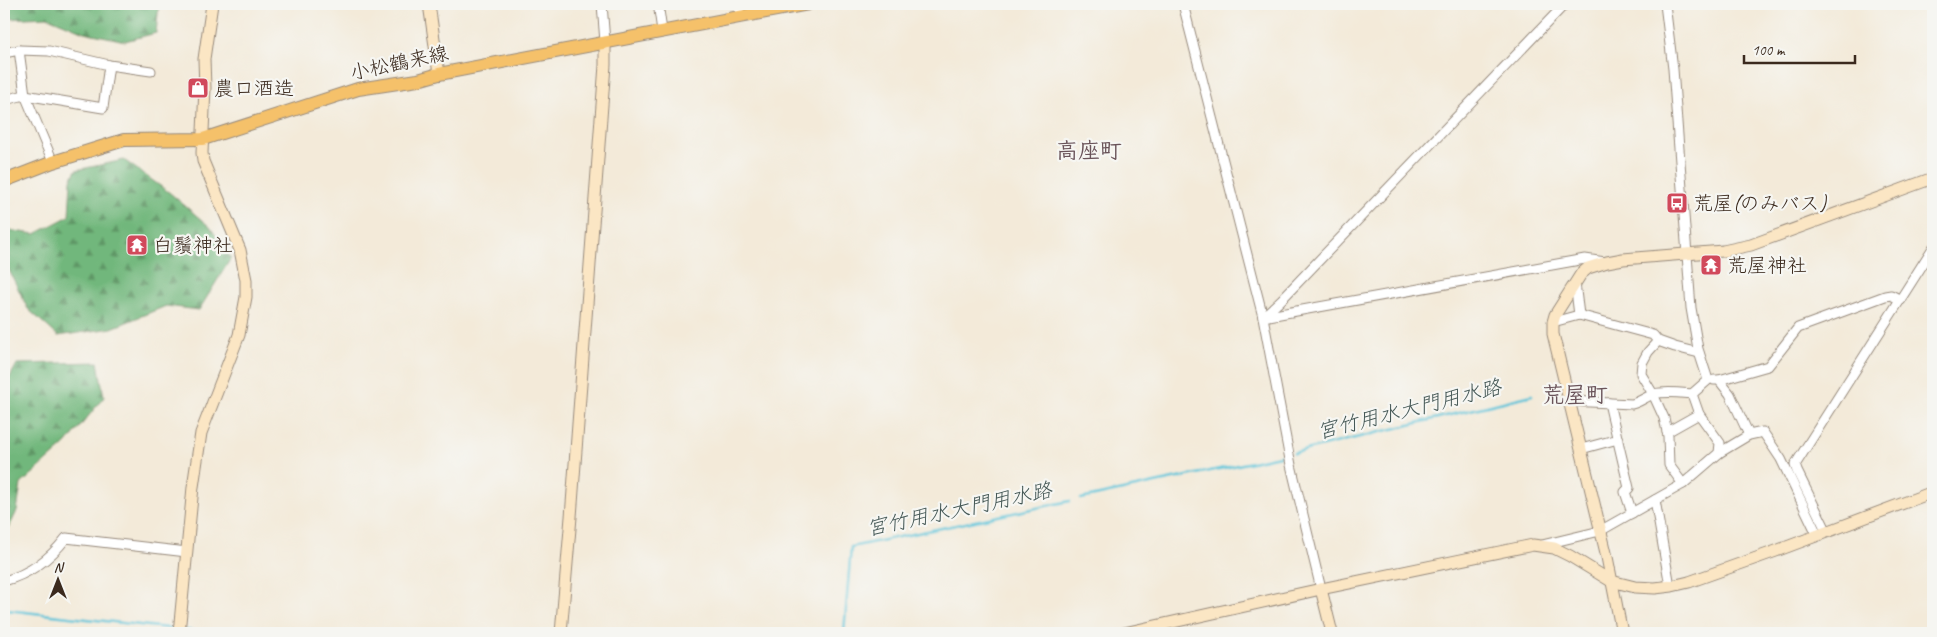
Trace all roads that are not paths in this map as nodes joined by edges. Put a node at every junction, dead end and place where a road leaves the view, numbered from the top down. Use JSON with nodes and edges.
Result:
{"nodes":[{"id":1,"x":212,"y":4,"type":"edge"},
{"id":2,"x":429,"y":4,"type":"edge"},
{"id":3,"x":601,"y":4,"type":"edge"},
{"id":4,"x":660,"y":4,"type":"edge"},
{"id":5,"x":808,"y":4,"type":"edge"},
{"id":6,"x":1183,"y":4,"type":"edge"},
{"id":7,"x":1564,"y":4,"type":"edge"},
{"id":8,"x":1665,"y":4,"type":"edge"},
{"id":9,"x":739,"y":10,"type":"edge"},
{"id":10,"x":662,"y":31,"type":"junction"},
{"id":11,"x":605,"y":42,"type":"junction"},
{"id":12,"x":19,"y":50,"type":"junction"},
{"id":13,"x":4,"y":52,"type":"edge"},
{"id":14,"x":109,"y":65,"type":"junction"},
{"id":15,"x":151,"y":71,"type":"dead end"},
{"id":16,"x":439,"y":74,"type":"junction"},
{"id":17,"x":26,"y":95,"type":"junction"},
{"id":18,"x":4,"y":100,"type":"edge"},
{"id":19,"x":203,"y":139,"type":"junction"},
{"id":20,"x":52,"y":162,"type":"junction"},
{"id":21,"x":1933,"y":178,"type":"edge"},
{"id":22,"x":4,"y":181,"type":"edge"},
{"id":23,"x":1933,"y":248,"type":"edge"},
{"id":24,"x":1688,"y":254,"type":"junction"},
{"id":25,"x":1607,"y":262,"type":"junction"},
{"id":26,"x":1575,"y":283,"type":"junction"},
{"id":27,"x":1901,"y":300,"type":"junction"},
{"id":28,"x":1579,"y":315,"type":"junction"},
{"id":29,"x":1263,"y":317,"type":"junction"},
{"id":30,"x":1552,"y":322,"type":"junction"},
{"id":31,"x":1658,"y":341,"type":"junction"},
{"id":32,"x":1699,"y":353,"type":"junction"},
{"id":33,"x":1708,"y":380,"type":"junction"},
{"id":34,"x":1719,"y":380,"type":"junction"},
{"id":35,"x":1653,"y":394,"type":"junction"},
{"id":36,"x":1692,"y":394,"type":"junction"},
{"id":37,"x":1569,"y":401,"type":"junction"},
{"id":38,"x":1610,"y":403,"type":"junction"},
{"id":39,"x":1699,"y":414,"type":"junction"},
{"id":40,"x":1667,"y":432,"type":"junction"},
{"id":41,"x":1749,"y":435,"type":"junction"},
{"id":42,"x":1618,"y":439,"type":"junction"},
{"id":43,"x":1581,"y":450,"type":"junction"},
{"id":44,"x":1720,"y":453,"type":"junction"},
{"id":45,"x":1683,"y":484,"type":"junction"},
{"id":46,"x":1933,"y":492,"type":"edge"},
{"id":47,"x":1655,"y":500,"type":"junction"},
{"id":48,"x":1632,"y":514,"type":"junction"},
{"id":49,"x":1600,"y":532,"type":"junction"},
{"id":50,"x":1822,"y":534,"type":"junction"},
{"id":51,"x":1540,"y":546,"type":"junction"},
{"id":52,"x":187,"y":552,"type":"junction"},
{"id":53,"x":4,"y":581,"type":"edge"},
{"id":54,"x":1611,"y":582,"type":"junction"},
{"id":55,"x":1670,"y":586,"type":"junction"},
{"id":56,"x":1321,"y":589,"type":"junction"},
{"id":57,"x":179,"y":633,"type":"edge"},
{"id":58,"x":561,"y":633,"type":"edge"},
{"id":59,"x":1124,"y":633,"type":"edge"},
{"id":60,"x":1332,"y":633,"type":"edge"},
{"id":61,"x":1622,"y":633,"type":"edge"}],
"edges":[{"from":1,"to":19,"type":"street"},
{"from":2,"to":16,"type":"street"},
{"from":3,"to":11,"type":"street"},
{"from":4,"to":10,"type":"street"},
{"from":5,"to":9,"type":"main road","name":"小松鶴来線"},
{"from":6,"to":29,"type":"street"},
{"from":7,"to":29,"type":"street"},
{"from":8,"to":24,"type":"street"},
{"from":9,"to":10,"type":"main road","name":"小松鶴来線"},
{"from":10,"to":11,"type":"main road","name":"小松鶴来線"},
{"from":11,"to":16,"type":"main road","name":"小松鶴来線"},
{"from":11,"to":58,"type":"street"},
{"from":12,"to":13,"type":"street"},
{"from":12,"to":14,"type":"street"},
{"from":12,"to":17,"type":"street"},
{"from":14,"to":15,"type":"street"},
{"from":14,"to":17,"type":"street"},
{"from":16,"to":19,"type":"main road","name":"小松鶴来線"},
{"from":17,"to":18,"type":"street"},
{"from":17,"to":20,"type":"street"},
{"from":19,"to":20,"type":"main road","name":"小松鶴来線"},
{"from":19,"to":52,"type":"street"},
{"from":20,"to":22,"type":"main road","name":"小松鶴来線"},
{"from":21,"to":24,"type":"street"},
{"from":23,"to":27,"type":"street"},
{"from":24,"to":25,"type":"street"},
{"from":24,"to":32,"type":"street"},
{"from":25,"to":26,"type":"street"},
{"from":25,"to":29,"type":"street"},
{"from":26,"to":28,"type":"street"},
{"from":26,"to":30,"type":"street"},
{"from":27,"to":34,"type":"street"},
{"from":27,"to":50,"type":"street"},
{"from":28,"to":30,"type":"street"},
{"from":28,"to":31,"type":"street"},
{"from":29,"to":56,"type":"street"},
{"from":30,"to":37,"type":"street"},
{"from":31,"to":32,"type":"street"},
{"from":31,"to":35,"type":"street"},
{"from":32,"to":33,"type":"street"},
{"from":33,"to":34,"type":"street"},
{"from":33,"to":36,"type":"street"},
{"from":34,"to":41,"type":"street"},
{"from":35,"to":36,"type":"street"},
{"from":35,"to":38,"type":"street"},
{"from":35,"to":40,"type":"street"},
{"from":36,"to":39,"type":"street"},
{"from":37,"to":38,"type":"street"},
{"from":37,"to":43,"type":"street"},
{"from":38,"to":42,"type":"street"},
{"from":39,"to":40,"type":"street"},
{"from":39,"to":44,"type":"street"},
{"from":40,"to":45,"type":"street"},
{"from":41,"to":44,"type":"street"},
{"from":41,"to":50,"type":"street"},
{"from":42,"to":43,"type":"street"},
{"from":42,"to":48,"type":"street"},
{"from":43,"to":49,"type":"street"},
{"from":44,"to":45,"type":"street"},
{"from":45,"to":47,"type":"street"},
{"from":46,"to":50,"type":"street"},
{"from":47,"to":48,"type":"street"},
{"from":47,"to":55,"type":"street"},
{"from":48,"to":49,"type":"street"},
{"from":49,"to":51,"type":"street"},
{"from":49,"to":54,"type":"street"},
{"from":50,"to":55,"type":"street"},
{"from":51,"to":54,"type":"street"},
{"from":51,"to":56,"type":"street"},
{"from":52,"to":53,"type":"street"},
{"from":52,"to":57,"type":"street"},
{"from":54,"to":55,"type":"street"},
{"from":54,"to":61,"type":"street"},
{"from":56,"to":59,"type":"street"},
{"from":56,"to":60,"type":"street"}]}
